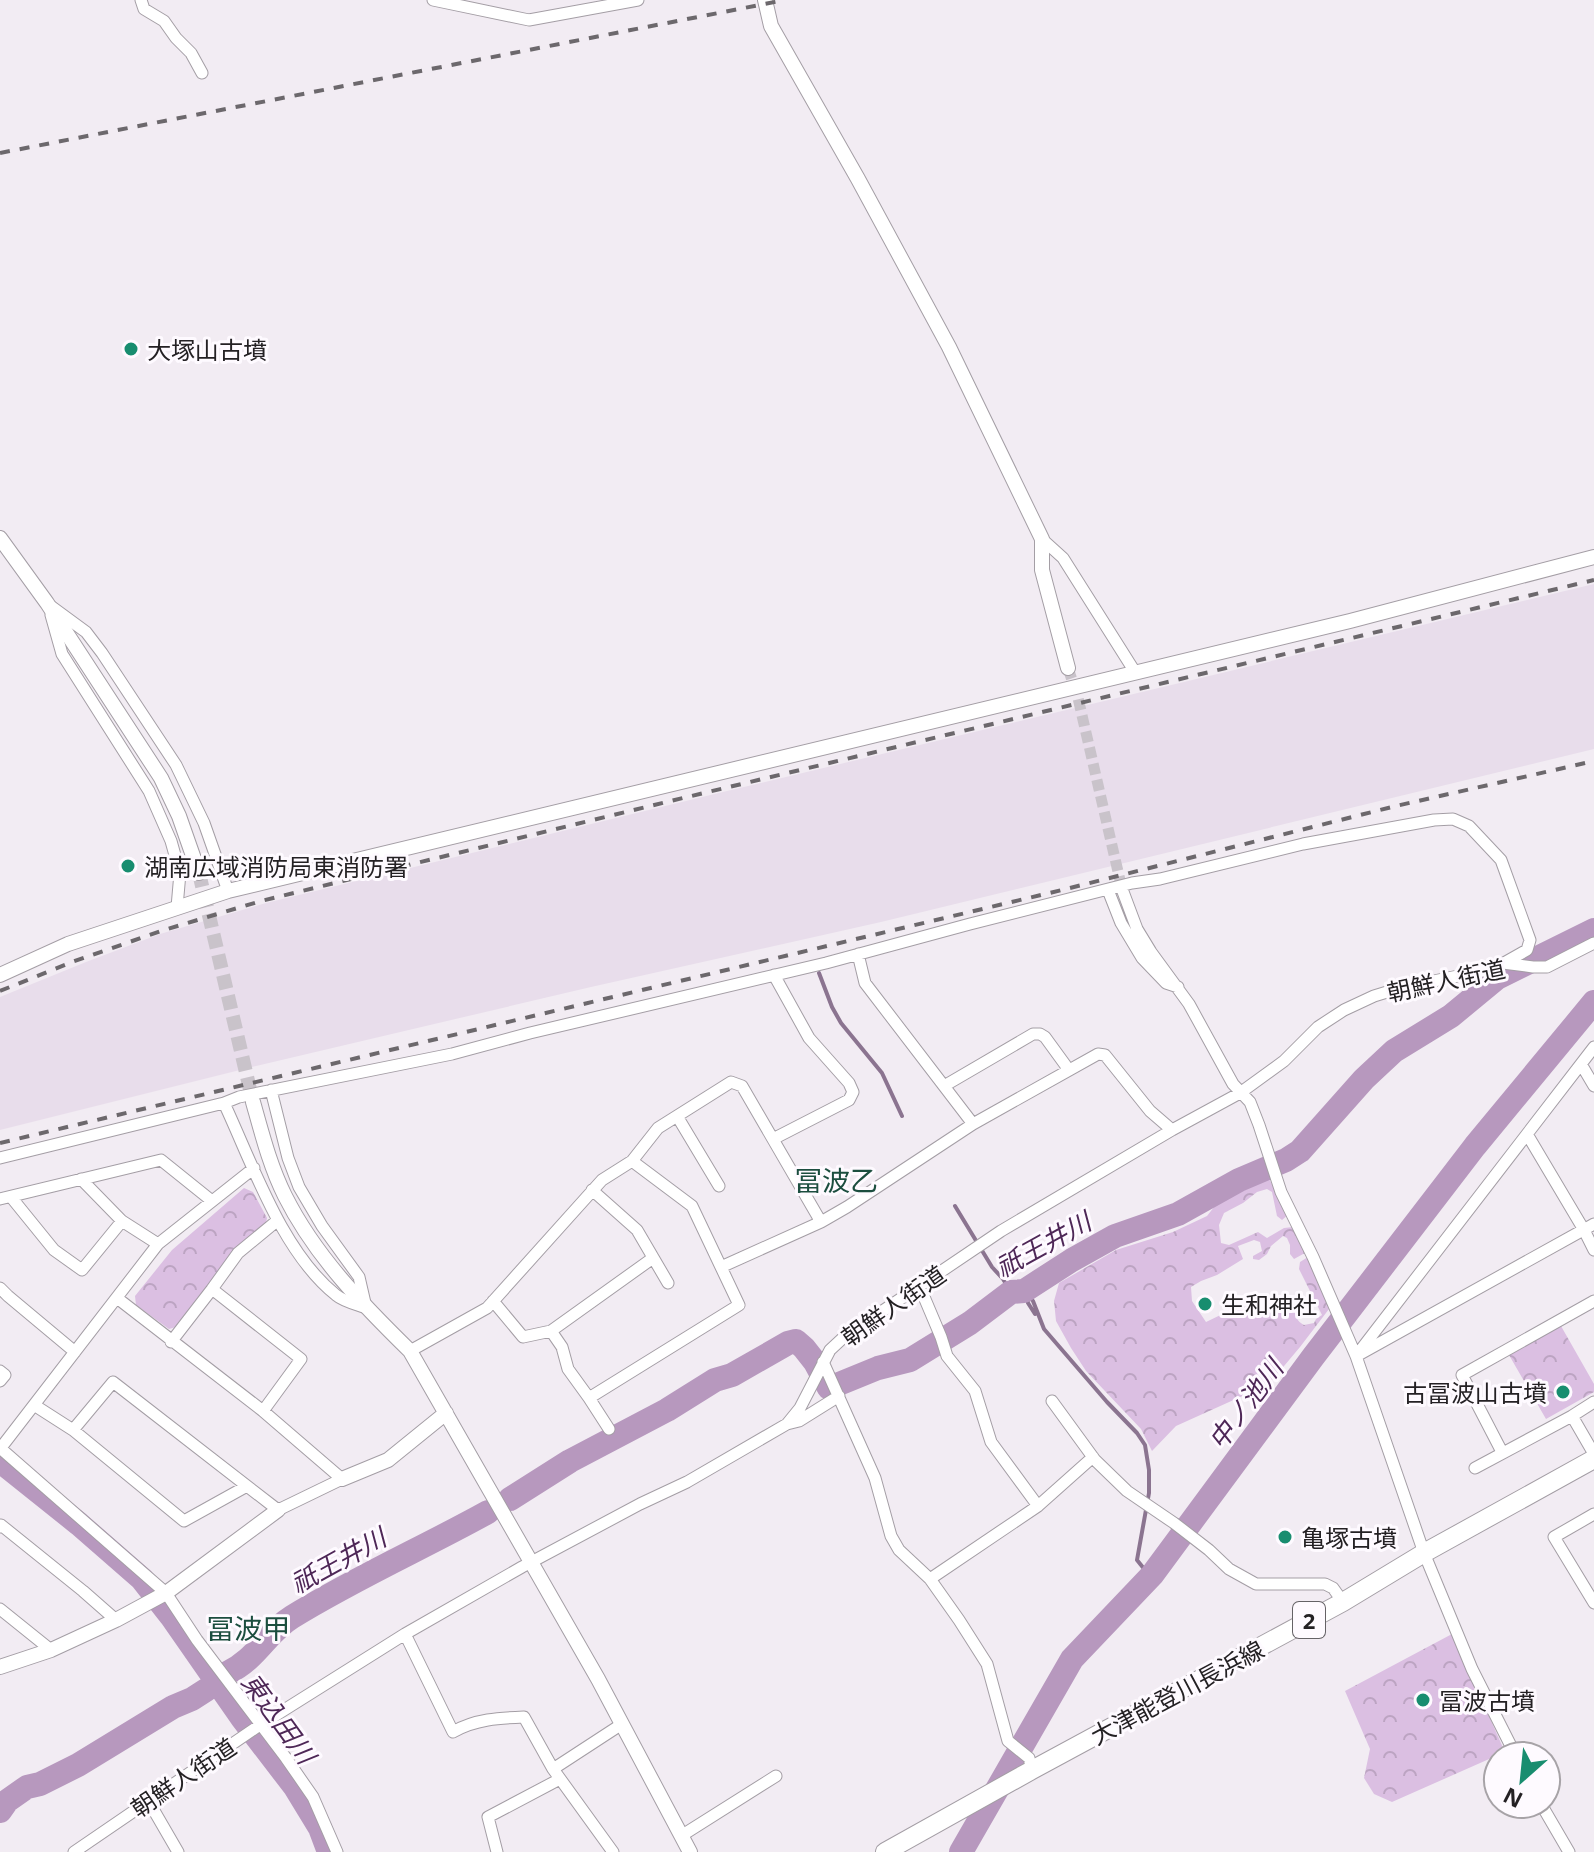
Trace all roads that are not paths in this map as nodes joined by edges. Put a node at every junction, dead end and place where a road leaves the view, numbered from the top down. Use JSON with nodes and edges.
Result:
{"nodes":[{"id":1,"x":141,"y":0,"type":"edge"},
{"id":2,"x":433,"y":0,"type":"edge"},
{"id":3,"x":638,"y":0,"type":"edge"},
{"id":4,"x":765,"y":0,"type":"edge"},
{"id":5,"x":202,"y":73,"type":"dead end"},
{"id":6,"x":1042,"y":539,"type":"junction"},
{"id":7,"x":2,"y":546,"type":"edge"},
{"id":8,"x":1594,"y":557,"type":"edge"},
{"id":9,"x":47,"y":603,"type":"junction"},
{"id":10,"x":1068,"y":668,"type":"tunnel mouth"},
{"id":11,"x":1135,"y":672,"type":"junction"},
{"id":12,"x":199,"y":873,"type":"tunnel mouth"},
{"id":13,"x":1122,"y":889,"type":"tunnel mouth"},
{"id":14,"x":1108,"y":890,"type":"junction"},
{"id":15,"x":228,"y":891,"type":"junction"},
{"id":16,"x":177,"y":907,"type":"junction"},
{"id":17,"x":1594,"y":943,"type":"edge"},
{"id":18,"x":858,"y":954,"type":"junction"},
{"id":19,"x":1507,"y":964,"type":"junction"},
{"id":20,"x":0,"y":975,"type":"edge"},
{"id":21,"x":774,"y":975,"type":"junction"},
{"id":22,"x":1178,"y":987,"type":"junction"},
{"id":23,"x":1594,"y":1047,"type":"edge"},
{"id":24,"x":1581,"y":1064,"type":"junction"},
{"id":25,"x":1069,"y":1070,"type":"junction"},
{"id":26,"x":944,"y":1086,"type":"junction"},
{"id":27,"x":1594,"y":1086,"type":"edge"},
{"id":28,"x":271,"y":1090,"type":"junction"},
{"id":29,"x":1240,"y":1093,"type":"junction"},
{"id":30,"x":253,"y":1102,"type":"tunnel mouth"},
{"id":31,"x":224,"y":1103,"type":"junction"},
{"id":32,"x":677,"y":1116,"type":"junction"},
{"id":33,"x":973,"y":1124,"type":"junction"},
{"id":34,"x":1172,"y":1130,"type":"junction"},
{"id":35,"x":1527,"y":1134,"type":"junction"},
{"id":36,"x":773,"y":1139,"type":"junction"},
{"id":37,"x":0,"y":1158,"type":"edge"},
{"id":38,"x":632,"y":1161,"type":"junction"},
{"id":39,"x":254,"y":1168,"type":"junction"},
{"id":40,"x":81,"y":1179,"type":"junction"},
{"id":41,"x":719,"y":1186,"type":"dead end"},
{"id":42,"x":592,"y":1190,"type":"junction"},
{"id":43,"x":5,"y":1198,"type":"edge"},
{"id":44,"x":212,"y":1201,"type":"junction"},
{"id":45,"x":278,"y":1220,"type":"junction"},
{"id":46,"x":122,"y":1221,"type":"junction"},
{"id":47,"x":821,"y":1222,"type":"junction"},
{"id":48,"x":1589,"y":1227,"type":"edge"},
{"id":49,"x":158,"y":1244,"type":"junction"},
{"id":50,"x":1594,"y":1250,"type":"edge"},
{"id":51,"x":653,"y":1258,"type":"junction"},
{"id":52,"x":721,"y":1267,"type":"junction"},
{"id":53,"x":668,"y":1283,"type":"dead end"},
{"id":54,"x":919,"y":1285,"type":"junction"},
{"id":55,"x":0,"y":1288,"type":"edge"},
{"id":56,"x":212,"y":1289,"type":"junction"},
{"id":57,"x":117,"y":1298,"type":"junction"},
{"id":58,"x":493,"y":1301,"type":"junction"},
{"id":59,"x":1594,"y":1301,"type":"edge"},
{"id":60,"x":366,"y":1308,"type":"junction"},
{"id":61,"x":551,"y":1331,"type":"junction"},
{"id":62,"x":171,"y":1342,"type":"junction"},
{"id":63,"x":1354,"y":1350,"type":"junction"},
{"id":64,"x":410,"y":1351,"type":"junction"},
{"id":65,"x":75,"y":1352,"type":"junction"},
{"id":66,"x":820,"y":1368,"type":"junction"},
{"id":67,"x":0,"y":1371,"type":"edge"},
{"id":68,"x":0,"y":1381,"type":"edge"},
{"id":69,"x":837,"y":1390,"type":"junction"},
{"id":70,"x":589,"y":1398,"type":"junction"},
{"id":71,"x":1052,"y":1401,"type":"dead end"},
{"id":72,"x":1594,"y":1402,"type":"edge"},
{"id":73,"x":34,"y":1405,"type":"junction"},
{"id":74,"x":263,"y":1411,"type":"junction"},
{"id":75,"x":446,"y":1413,"type":"junction"},
{"id":76,"x":1572,"y":1416,"type":"junction"},
{"id":77,"x":787,"y":1424,"type":"junction"},
{"id":78,"x":609,"y":1429,"type":"dead end"},
{"id":79,"x":73,"y":1430,"type":"junction"},
{"id":80,"x":0,"y":1449,"type":"edge"},
{"id":81,"x":1502,"y":1452,"type":"junction"},
{"id":82,"x":1594,"y":1456,"type":"edge"},
{"id":83,"x":1093,"y":1457,"type":"junction"},
{"id":84,"x":1475,"y":1468,"type":"dead end"},
{"id":85,"x":342,"y":1479,"type":"junction"},
{"id":86,"x":247,"y":1486,"type":"junction"},
{"id":87,"x":1038,"y":1506,"type":"junction"},
{"id":88,"x":278,"y":1510,"type":"junction"},
{"id":89,"x":1594,"y":1514,"type":"edge"},
{"id":90,"x":0,"y":1527,"type":"edge"},
{"id":91,"x":1424,"y":1553,"type":"junction"},
{"id":92,"x":533,"y":1563,"type":"junction"},
{"id":93,"x":930,"y":1579,"type":"junction"},
{"id":94,"x":166,"y":1593,"type":"junction"},
{"id":95,"x":1343,"y":1602,"type":"junction"},
{"id":96,"x":1594,"y":1603,"type":"edge"},
{"id":97,"x":0,"y":1609,"type":"edge"},
{"id":98,"x":116,"y":1620,"type":"junction"},
{"id":99,"x":405,"y":1634,"type":"junction"},
{"id":100,"x":51,"y":1650,"type":"junction"},
{"id":101,"x":0,"y":1667,"type":"edge"},
{"id":102,"x":622,"y":1724,"type":"junction"},
{"id":103,"x":259,"y":1726,"type":"junction"},
{"id":104,"x":1508,"y":1740,"type":"edge"},
{"id":105,"x":1028,"y":1768,"type":"junction"},
{"id":106,"x":556,"y":1774,"type":"junction"},
{"id":107,"x":776,"y":1776,"type":"dead end"},
{"id":108,"x":149,"y":1802,"type":"junction"},
{"id":109,"x":1550,"y":1820,"type":"edge"},
{"id":110,"x":681,"y":1836,"type":"junction"},
{"id":111,"x":74,"y":1852,"type":"edge"},
{"id":112,"x":178,"y":1852,"type":"edge"},
{"id":113,"x":337,"y":1852,"type":"edge"},
{"id":114,"x":497,"y":1852,"type":"edge"},
{"id":115,"x":613,"y":1852,"type":"edge"},
{"id":116,"x":690,"y":1852,"type":"edge"},
{"id":117,"x":885,"y":1852,"type":"edge"},
{"id":118,"x":1569,"y":1852,"type":"edge"}],
"edges":[{"from":1,"to":5,"type":"street"},
{"from":2,"to":3,"type":"street"},
{"from":4,"to":6,"type":"street"},
{"from":6,"to":10,"type":"street"},
{"from":6,"to":11,"type":"street"},
{"from":7,"to":9,"type":"street"},
{"from":8,"to":11,"type":"street"},
{"from":9,"to":12,"type":"street"},
{"from":9,"to":15,"type":"street"},
{"from":9,"to":16,"type":"street"},
{"from":11,"to":15,"type":"street"},
{"from":13,"to":22,"type":"street"},
{"from":14,"to":18,"type":"street"},
{"from":14,"to":19,"type":"street"},
{"from":14,"to":22,"type":"street"},
{"from":15,"to":16,"type":"street"},
{"from":16,"to":20,"type":"street"},
{"from":17,"to":19,"type":"street","name":"朝鮮人街道"},
{"from":18,"to":21,"type":"street"},
{"from":18,"to":26,"type":"street"},
{"from":19,"to":29,"type":"street","name":"朝鮮人街道"},
{"from":21,"to":28,"type":"street"},
{"from":21,"to":36,"type":"street"},
{"from":22,"to":29,"type":"street"},
{"from":23,"to":24,"type":"street"},
{"from":24,"to":27,"type":"street"},
{"from":24,"to":35,"type":"street"},
{"from":25,"to":26,"type":"street"},
{"from":25,"to":33,"type":"street"},
{"from":25,"to":34,"type":"street"},
{"from":26,"to":33,"type":"street"},
{"from":28,"to":31,"type":"street"},
{"from":28,"to":60,"type":"street"},
{"from":29,"to":34,"type":"street","name":"朝鮮人街道"},
{"from":29,"to":63,"type":"street"},
{"from":30,"to":60,"type":"street"},
{"from":31,"to":37,"type":"street"},
{"from":31,"to":39,"type":"street"},
{"from":32,"to":36,"type":"street"},
{"from":32,"to":38,"type":"street"},
{"from":32,"to":41,"type":"street"},
{"from":33,"to":47,"type":"street"},
{"from":34,"to":54,"type":"street","name":"朝鮮人街道"},
{"from":35,"to":48,"type":"street"},
{"from":35,"to":63,"type":"street"},
{"from":36,"to":47,"type":"street"},
{"from":38,"to":42,"type":"street"},
{"from":38,"to":52,"type":"street"},
{"from":39,"to":44,"type":"street"},
{"from":39,"to":45,"type":"street"},
{"from":40,"to":43,"type":"street"},
{"from":40,"to":44,"type":"street"},
{"from":40,"to":46,"type":"street"},
{"from":42,"to":51,"type":"street"},
{"from":42,"to":58,"type":"street"},
{"from":43,"to":46,"type":"street"},
{"from":44,"to":49,"type":"street"},
{"from":45,"to":56,"type":"street"},
{"from":45,"to":60,"type":"street"},
{"from":46,"to":49,"type":"street"},
{"from":47,"to":52,"type":"street"},
{"from":48,"to":50,"type":"street"},
{"from":48,"to":63,"type":"street"},
{"from":49,"to":57,"type":"street"},
{"from":51,"to":53,"type":"street"},
{"from":51,"to":61,"type":"street"},
{"from":52,"to":70,"type":"street"},
{"from":54,"to":66,"type":"street","name":"朝鮮人街道"},
{"from":54,"to":87,"type":"street"},
{"from":55,"to":65,"type":"street"},
{"from":56,"to":62,"type":"street"},
{"from":56,"to":74,"type":"street"},
{"from":57,"to":62,"type":"street"},
{"from":57,"to":65,"type":"street"},
{"from":58,"to":61,"type":"street"},
{"from":58,"to":64,"type":"street"},
{"from":59,"to":81,"type":"street"},
{"from":60,"to":64,"type":"street"},
{"from":61,"to":70,"type":"street"},
{"from":62,"to":74,"type":"street"},
{"from":63,"to":91,"type":"street"},
{"from":64,"to":75,"type":"street"},
{"from":65,"to":73,"type":"street"},
{"from":66,"to":69,"type":"street"},
{"from":66,"to":77,"type":"street","name":"朝鮮人街道"},
{"from":67,"to":68,"type":"street"},
{"from":69,"to":77,"type":"street"},
{"from":69,"to":93,"type":"street"},
{"from":70,"to":78,"type":"street"},
{"from":71,"to":83,"type":"street"},
{"from":72,"to":76,"type":"street"},
{"from":73,"to":79,"type":"street"},
{"from":73,"to":80,"type":"street"},
{"from":74,"to":85,"type":"street"},
{"from":75,"to":85,"type":"street"},
{"from":75,"to":92,"type":"street"},
{"from":76,"to":81,"type":"street"},
{"from":76,"to":82,"type":"street"},
{"from":77,"to":92,"type":"street","name":"朝鮮人街道"},
{"from":79,"to":86,"type":"street"},
{"from":79,"to":86,"type":"street"},
{"from":80,"to":94,"type":"street"},
{"from":81,"to":84,"type":"street"},
{"from":82,"to":91,"type":"main road","name":"大津能登川長浜線","number":"2"},
{"from":83,"to":87,"type":"street"},
{"from":83,"to":95,"type":"street"},
{"from":85,"to":88,"type":"street"},
{"from":86,"to":88,"type":"street"},
{"from":87,"to":93,"type":"street"},
{"from":88,"to":94,"type":"street"},
{"from":89,"to":96,"type":"street"},
{"from":90,"to":98,"type":"street"},
{"from":91,"to":95,"type":"main road","name":"大津能登川長浜線","number":"2"},
{"from":91,"to":104,"type":"street"},
{"from":92,"to":99,"type":"street","name":"朝鮮人街道"},
{"from":92,"to":102,"type":"street"},
{"from":93,"to":105,"type":"street"},
{"from":94,"to":98,"type":"street"},
{"from":94,"to":103,"type":"street"},
{"from":95,"to":105,"type":"main road","name":"大津能登川長浜線","number":"2"},
{"from":97,"to":100,"type":"street"},
{"from":98,"to":100,"type":"street"},
{"from":99,"to":103,"type":"street","name":"朝鮮人街道"},
{"from":99,"to":106,"type":"street"},
{"from":100,"to":101,"type":"street"},
{"from":102,"to":106,"type":"street"},
{"from":102,"to":110,"type":"street"},
{"from":103,"to":108,"type":"street","name":"朝鮮人街道"},
{"from":103,"to":113,"type":"street"},
{"from":105,"to":117,"type":"main road","name":"大津能登川長浜線","number":"2"},
{"from":106,"to":114,"type":"street"},
{"from":106,"to":115,"type":"street"},
{"from":107,"to":110,"type":"street"},
{"from":108,"to":111,"type":"street","name":"朝鮮人街道"},
{"from":108,"to":112,"type":"street"},
{"from":109,"to":118,"type":"street"},
{"from":110,"to":116,"type":"street"}]}
